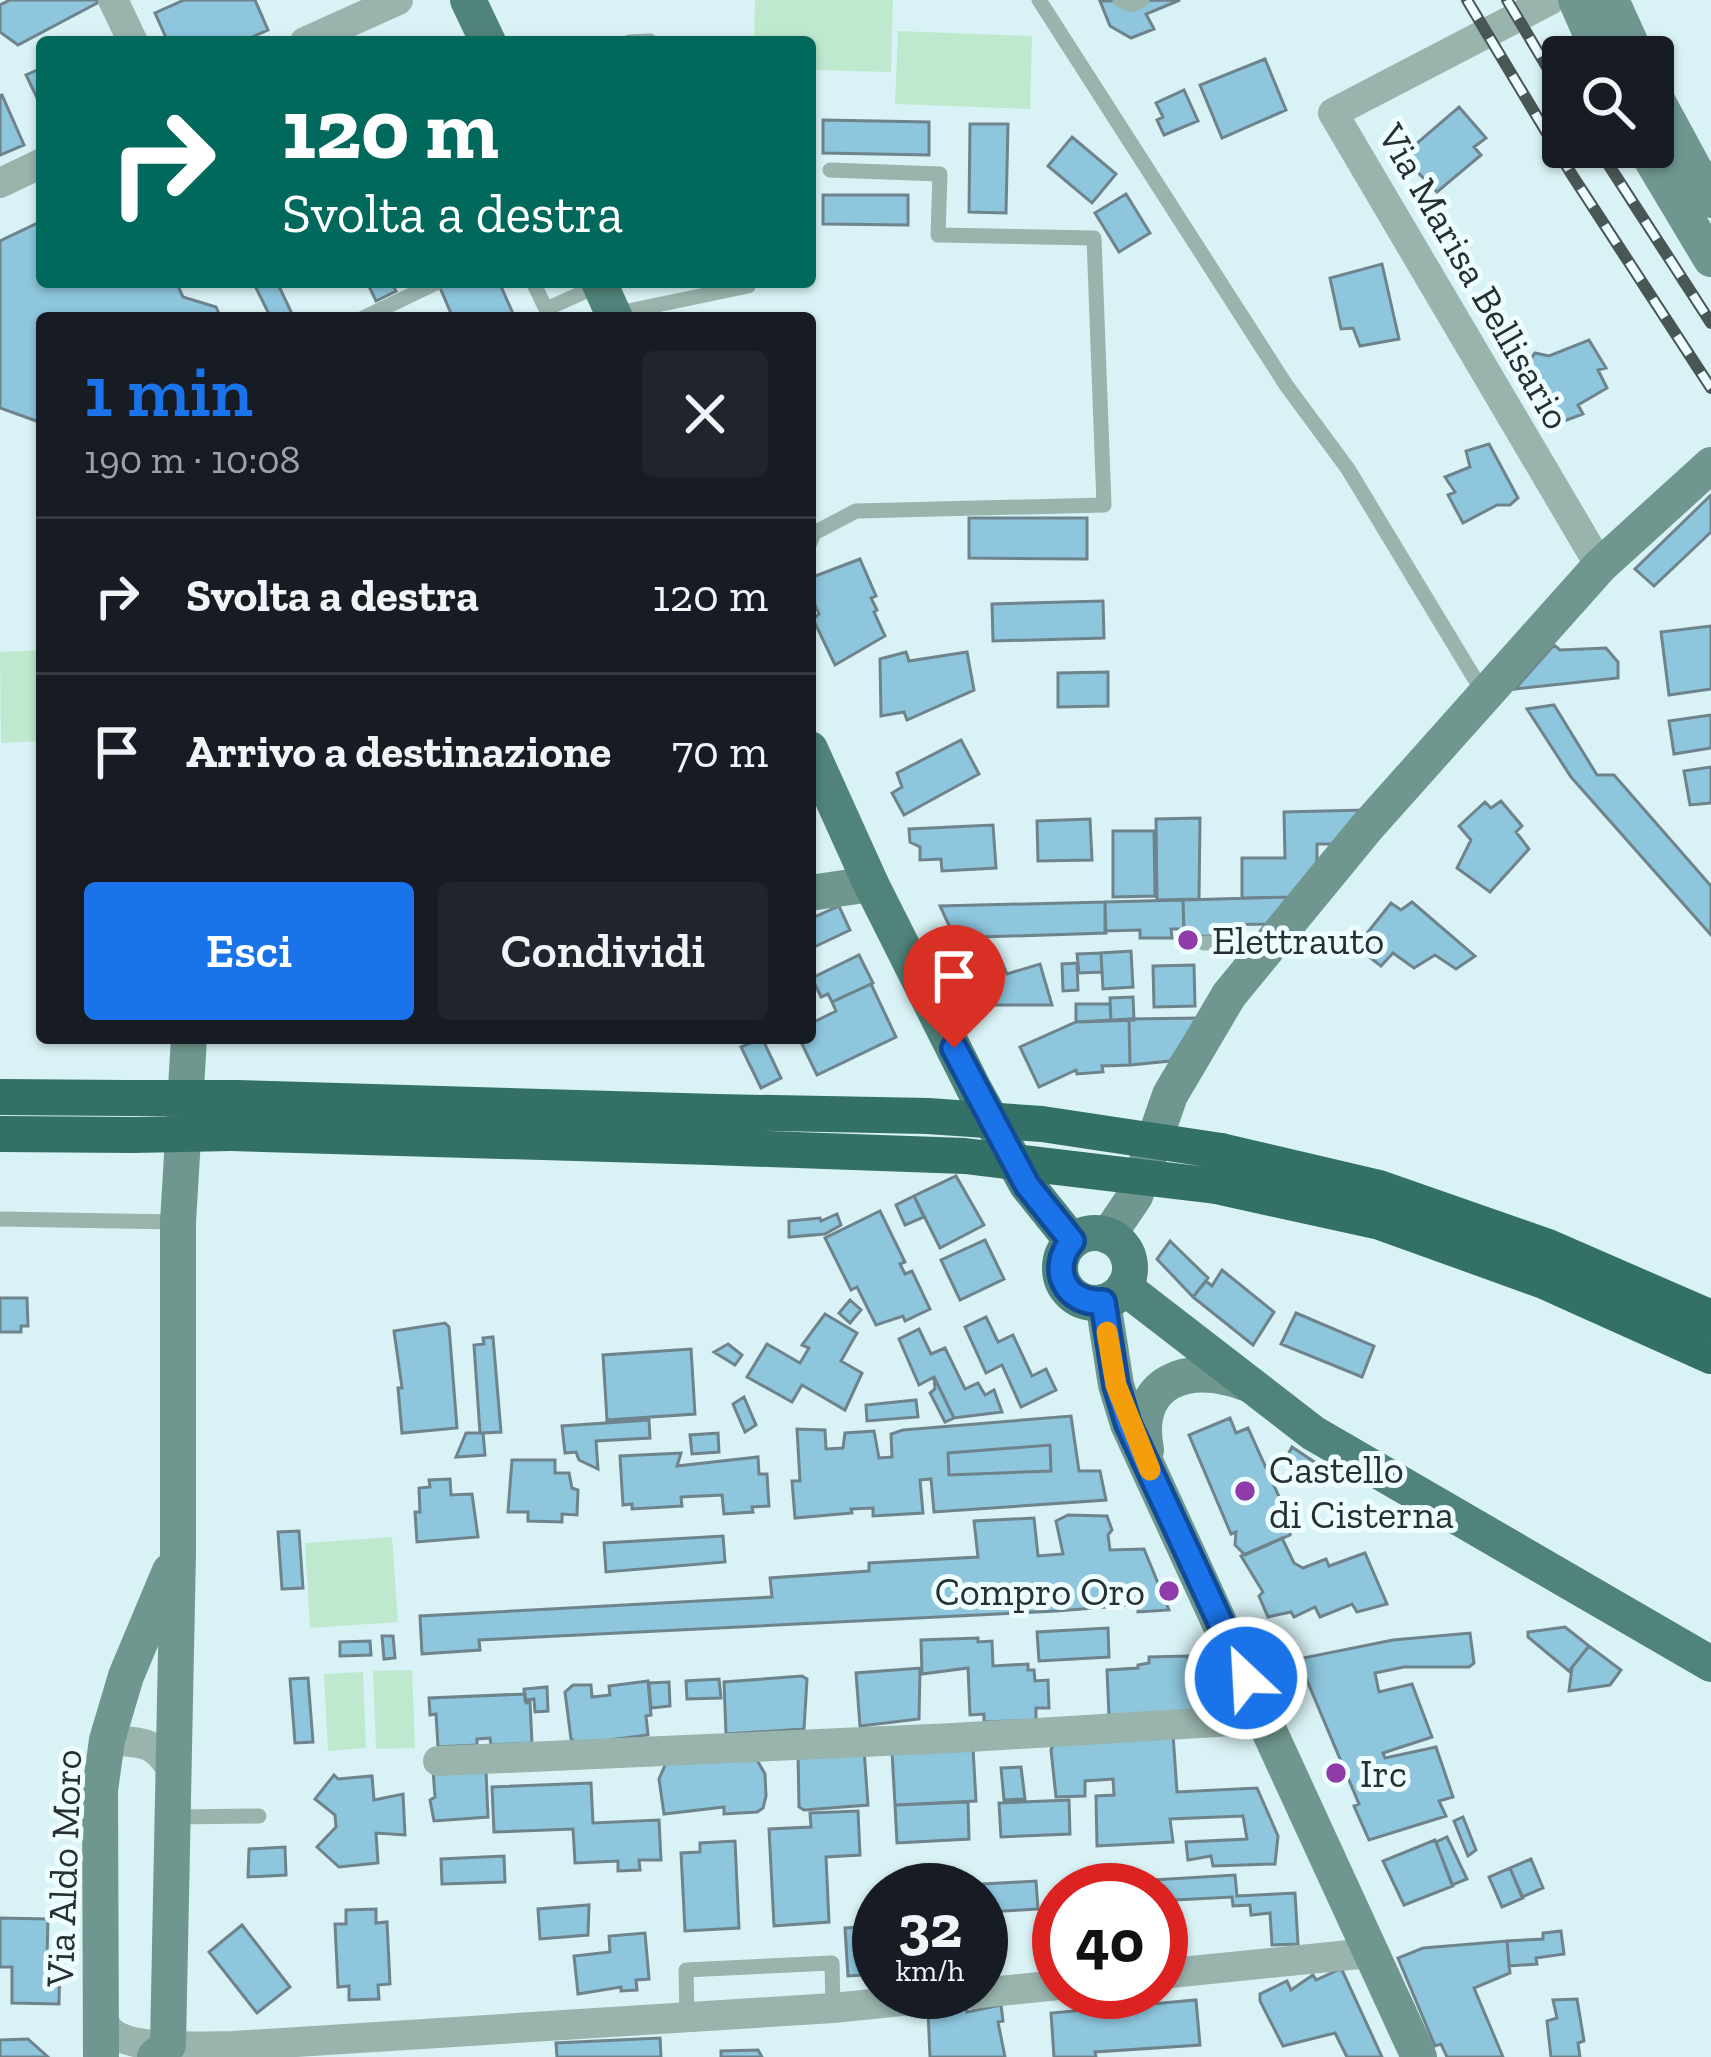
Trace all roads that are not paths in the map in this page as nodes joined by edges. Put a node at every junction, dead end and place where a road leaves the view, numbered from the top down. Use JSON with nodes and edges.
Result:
{"nodes":[{"id":1,"x":113,"y":0,"type":"edge"},
{"id":2,"x":398,"y":0,"type":"edge"},
{"id":3,"x":468,"y":0,"type":"edge"},
{"id":4,"x":1039,"y":0,"type":"edge"},
{"id":5,"x":1120,"y":0,"type":"edge"},
{"id":6,"x":1142,"y":0,"type":"edge"},
{"id":7,"x":1550,"y":0,"type":"edge"},
{"id":8,"x":1576,"y":0,"type":"edge"},
{"id":9,"x":1611,"y":0,"type":"edge"},
{"id":10,"x":130,"y":36,"type":"edge"},
{"id":11,"x":318,"y":36,"type":"edge"},
{"id":12,"x":485,"y":36,"type":"edge"},
{"id":13,"x":1592,"y":36,"type":"edge"},
{"id":14,"x":1627,"y":36,"type":"edge"},
{"id":15,"x":1674,"y":132,"type":"edge"},
{"id":16,"x":36,"y":167,"type":"edge"},
{"id":17,"x":1656,"y":168,"type":"edge"},
{"id":18,"x":830,"y":170,"type":"dead end"},
{"id":19,"x":0,"y":183,"type":"edge"},
{"id":20,"x":1711,"y":200,"type":"edge"},
{"id":21,"x":1711,"y":260,"type":"edge"},
{"id":22,"x":426,"y":288,"type":"edge"},
{"id":23,"x":536,"y":288,"type":"edge"},
{"id":24,"x":728,"y":288,"type":"edge"},
{"id":25,"x":607,"y":300,"type":"edge"},
{"id":26,"x":376,"y":312,"type":"edge"},
{"id":27,"x":1711,"y":465,"type":"edge"},
{"id":28,"x":816,"y":531,"type":"edge"},
{"id":29,"x":1600,"y":566,"type":"junction"},
{"id":30,"x":1485,"y":696,"type":"junction"},
{"id":31,"x":816,"y":762,"type":"edge"},
{"id":32,"x":871,"y":884,"type":"junction"},
{"id":33,"x":816,"y":892,"type":"edge"},
{"id":34,"x":1204,"y":943,"type":"dead end"},
{"id":35,"x":1270,"y":943,"type":"junction"},
{"id":36,"x":189,"y":1044,"type":"edge"},
{"id":37,"x":0,"y":1096,"type":"edge"},
{"id":38,"x":233,"y":1115,"type":"junction"},
{"id":39,"x":0,"y":1134,"type":"edge"},
{"id":40,"x":1219,"y":1169,"type":"junction"},
{"id":41,"x":0,"y":1219,"type":"edge"},
{"id":42,"x":178,"y":1222,"type":"junction"},
{"id":43,"x":1090,"y":1239,"type":"junction"},
{"id":44,"x":1114,"y":1294,"type":"junction"},
{"id":45,"x":1711,"y":1318,"type":"edge"},
{"id":46,"x":1711,"y":1356,"type":"edge"},
{"id":47,"x":1245,"y":1383,"type":"junction"},
{"id":48,"x":1150,"y":1471,"type":"junction"},
{"id":49,"x":178,"y":1552,"type":"junction"},
{"id":50,"x":1711,"y":1664,"type":"edge"},
{"id":51,"x":1265,"y":1719,"type":"junction"},
{"id":52,"x":107,"y":1740,"type":"junction"},
{"id":53,"x":438,"y":1762,"type":"dead end"},
{"id":54,"x":172,"y":1772,"type":"junction"},
{"id":55,"x":259,"y":1816,"type":"dead end"},
{"id":56,"x":172,"y":1817,"type":"junction"},
{"id":57,"x":1369,"y":1953,"type":"junction"},
{"id":58,"x":1188,"y":1971,"type":"edge"},
{"id":59,"x":1032,"y":1987,"type":"edge"},
{"id":60,"x":833,"y":2008,"type":"junction"},
{"id":61,"x":99,"y":2014,"type":"junction"},
{"id":62,"x":687,"y":2018,"type":"junction"},
{"id":63,"x":474,"y":2044,"type":"edge"},
{"id":64,"x":161,"y":2051,"type":"edge"},
{"id":65,"x":101,"y":2057,"type":"edge"},
{"id":66,"x":1419,"y":2057,"type":"edge"}],
"edges":[{"from":1,"to":10,"type":"street"},
{"from":2,"to":11,"type":"street"},
{"from":3,"to":12,"type":"main road"},
{"from":4,"to":30,"type":"lane"},
{"from":5,"to":6,"type":"lane"},
{"from":7,"to":29,"type":"street","name":"Via Marisa Bellisario"},
{"from":8,"to":13,"type":"street"},
{"from":9,"to":14,"type":"street"},
{"from":15,"to":20,"type":"street"},
{"from":16,"to":19,"type":"street"},
{"from":17,"to":21,"type":"street"},
{"from":18,"to":28,"type":"lane"},
{"from":22,"to":26,"type":"lane"},
{"from":23,"to":25,"type":"lane"},
{"from":24,"to":25,"type":"lane"},
{"from":27,"to":29,"type":"street"},
{"from":29,"to":30,"type":"street"},
{"from":30,"to":35,"type":"street"},
{"from":31,"to":32,"type":"main road"},
{"from":32,"to":33,"type":"street"},
{"from":32,"to":43,"type":"main road"},
{"from":34,"to":35,"type":"lane"},
{"from":35,"to":43,"type":"street"},
{"from":36,"to":42,"type":"street","name":"Via Aldo Moro"},
{"from":37,"to":38,"type":"highway","bridge":true},
{"from":38,"to":39,"type":"highway","bridge":true},
{"from":38,"to":40,"type":"highway","bridge":true},
{"from":40,"to":45,"type":"highway"},
{"from":40,"to":46,"type":"highway"},
{"from":41,"to":42,"type":"lane"},
{"from":42,"to":49,"type":"street","name":"Via Aldo Moro"},
{"from":43,"to":44,"type":"main road"},
{"from":43,"to":44,"type":"main road"},
{"from":44,"to":47,"type":"main road"},
{"from":44,"to":48,"type":"street"},
{"from":47,"to":48,"type":"street"},
{"from":47,"to":50,"type":"main road"},
{"from":48,"to":51,"type":"street"},
{"from":49,"to":52,"type":"street","name":"Via Aldo Moro"},
{"from":49,"to":54,"type":"street","name":"Via Aldo Moro"},
{"from":51,"to":53,"type":"street"},
{"from":51,"to":57,"type":"street"},
{"from":52,"to":54,"type":"street"},
{"from":52,"to":61,"type":"street","name":"Via Aldo Moro"},
{"from":54,"to":56,"type":"street","name":"Via Aldo Moro"},
{"from":55,"to":56,"type":"lane"},
{"from":56,"to":64,"type":"street","name":"Via Aldo Moro"},
{"from":57,"to":58,"type":"street"},
{"from":57,"to":66,"type":"street"},
{"from":59,"to":60,"type":"street"},
{"from":60,"to":62,"type":"street"},
{"from":60,"to":62,"type":"lane"},
{"from":61,"to":64,"type":"street"},
{"from":61,"to":65,"type":"street","name":"Via Aldo Moro"},
{"from":62,"to":63,"type":"street"},
{"from":63,"to":64,"type":"street"}]}
